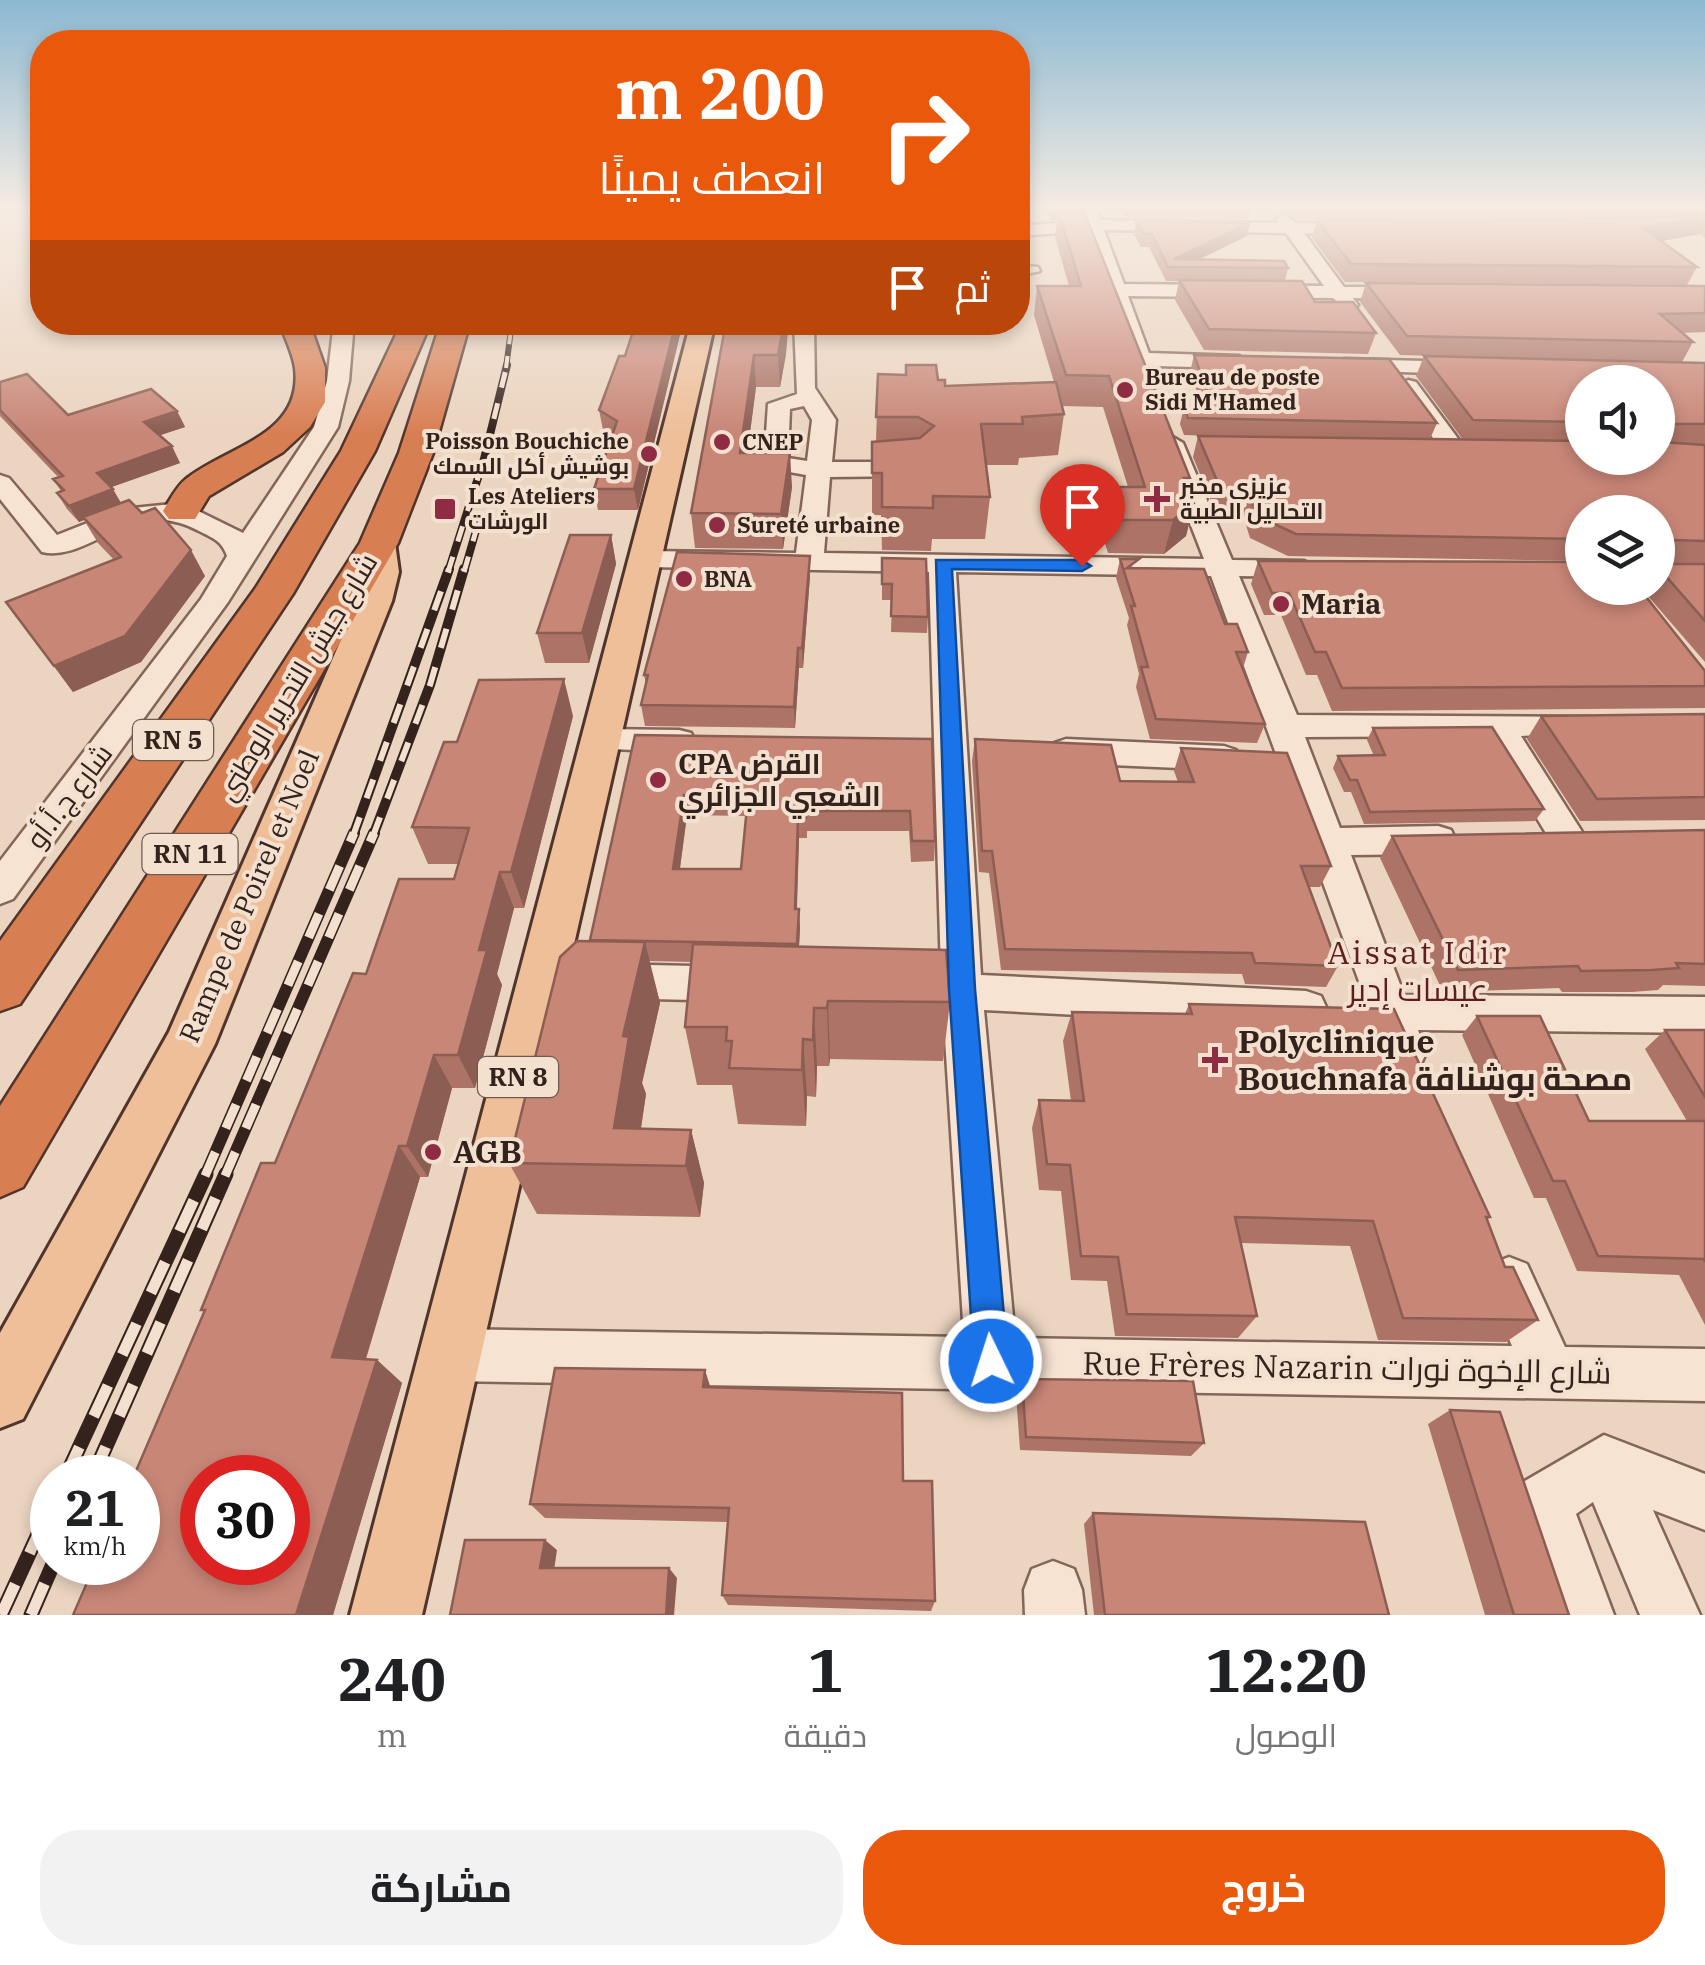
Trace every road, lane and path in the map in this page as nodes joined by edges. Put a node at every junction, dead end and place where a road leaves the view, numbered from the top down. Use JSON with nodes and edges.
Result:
{"nodes":[{"id":1,"x":1117,"y":283,"type":"edge"},
{"id":2,"x":1332,"y":283,"type":"edge"},
{"id":3,"x":1120,"y":290,"type":"junction"},
{"id":4,"x":1338,"y":293,"type":"junction"},
{"id":5,"x":1435,"y":293,"type":"edge"},
{"id":6,"x":298,"y":335,"type":"edge"},
{"id":7,"x":343,"y":335,"type":"edge"},
{"id":8,"x":411,"y":335,"type":"edge"},
{"id":9,"x":452,"y":335,"type":"edge"},
{"id":10,"x":701,"y":335,"type":"edge"},
{"id":11,"x":804,"y":335,"type":"edge"},
{"id":12,"x":1140,"y":360,"type":"junction"},
{"id":13,"x":1257,"y":362,"type":"edge"},
{"id":14,"x":1315,"y":364,"type":"edge"},
{"id":15,"x":1393,"y":366,"type":"junction"},
{"id":16,"x":1491,"y":368,"type":"edge"},
{"id":17,"x":811,"y":398,"type":"junction"},
{"id":18,"x":1418,"y":452,"type":"edge"},
{"id":19,"x":916,"y":469,"type":"edge"},
{"id":20,"x":817,"y":470,"type":"junction"},
{"id":21,"x":0,"y":483,"type":"edge"},
{"id":22,"x":274,"y":504,"type":"junction"},
{"id":23,"x":192,"y":518,"type":"junction"},
{"id":24,"x":31,"y":521,"type":"junction"},
{"id":25,"x":0,"y":532,"type":"edge"},
{"id":26,"x":379,"y":543,"type":"junction"},
{"id":27,"x":648,"y":549,"type":"junction"},
{"id":28,"x":241,"y":556,"type":"junction"},
{"id":29,"x":809,"y":562,"type":"junction"},
{"id":30,"x":942,"y":564,"type":"junction"},
{"id":31,"x":1223,"y":568,"type":"junction"},
{"id":32,"x":1323,"y":569,"type":"edge"},
{"id":33,"x":1611,"y":724,"type":"edge"},
{"id":34,"x":1284,"y":726,"type":"junction"},
{"id":35,"x":1498,"y":727,"type":"junction"},
{"id":36,"x":601,"y":740,"type":"junction"},
{"id":37,"x":717,"y":742,"type":"edge"},
{"id":38,"x":1026,"y":749,"type":"edge"},
{"id":39,"x":1295,"y":761,"type":"junction"},
{"id":40,"x":1568,"y":838,"type":"junction"},
{"id":41,"x":1607,"y":838,"type":"edge"},
{"id":42,"x":1530,"y":839,"type":"edge"},
{"id":43,"x":1474,"y":840,"type":"edge"},
{"id":44,"x":1324,"y":842,"type":"junction"},
{"id":45,"x":0,"y":889,"type":"edge"},
{"id":46,"x":542,"y":979,"type":"junction"},
{"id":47,"x":782,"y":985,"type":"edge"},
{"id":48,"x":0,"y":987,"type":"edge"},
{"id":49,"x":862,"y":987,"type":"edge"},
{"id":50,"x":962,"y":989,"type":"junction"},
{"id":51,"x":1387,"y":1013,"type":"junction"},
{"id":52,"x":1705,"y":1015,"type":"edge"},
{"id":53,"x":1420,"y":1085,"type":"edge"},
{"id":54,"x":0,"y":1165,"type":"edge"},
{"id":55,"x":1493,"y":1247,"type":"edge"},
{"id":56,"x":450,"y":1356,"type":"junction"},
{"id":57,"x":991,"y":1361,"type":"junction"},
{"id":58,"x":1550,"y":1372,"type":"junction"},
{"id":59,"x":1705,"y":1375,"type":"edge"},
{"id":60,"x":0,"y":1396,"type":"edge"},
{"id":61,"x":1604,"y":1463,"type":"junction"},
{"id":62,"x":1705,"y":1502,"type":"edge"},
{"id":63,"x":386,"y":1615,"type":"edge"},
{"id":64,"x":1584,"y":1615,"type":"edge"},
{"id":65,"x":1670,"y":1615,"type":"edge"}],
"edges":[{"from":1,"to":3,"type":"street"},
{"from":2,"to":4,"type":"street"},
{"from":3,"to":4,"type":"street"},
{"from":3,"to":12,"type":"street"},
{"from":4,"to":5,"type":"street"},
{"from":4,"to":15,"type":"street"},
{"from":6,"to":23,"type":"highway"},
{"from":7,"to":22,"type":"street","name":"شارع ج.أ.أو"},
{"from":8,"to":48,"type":"highway","number":"RN 5"},
{"from":9,"to":26,"type":"highway","name":"شارع جيش التحرير الوطني","number":"RN 11"},
{"from":10,"to":27,"type":"main road","number":"RN 8"},
{"from":11,"to":17,"type":"street"},
{"from":12,"to":13,"type":"street"},
{"from":12,"to":31,"type":"street"},
{"from":14,"to":15,"type":"street"},
{"from":15,"to":16,"type":"street"},
{"from":15,"to":18,"type":"street"},
{"from":17,"to":20,"type":"street"},
{"from":17,"to":20,"type":"street"},
{"from":19,"to":20,"type":"street"},
{"from":20,"to":29,"type":"street"},
{"from":21,"to":24,"type":"street"},
{"from":22,"to":23,"type":"street"},
{"from":22,"to":28,"type":"street","name":"شارع ج.أ.أو"},
{"from":23,"to":24,"type":"street"},
{"from":23,"to":28,"type":"street"},
{"from":24,"to":25,"type":"street"},
{"from":26,"to":54,"type":"highway","name":"شارع جيش التحرير الوطني","number":"RN 11"},
{"from":26,"to":60,"type":"main road","name":"Rampe de Poirel et Noel","number":"RN 11"},
{"from":27,"to":29,"type":"street"},
{"from":27,"to":36,"type":"main road","number":"RN 8"},
{"from":28,"to":45,"type":"street","name":"شارع ج.أ.أو"},
{"from":29,"to":30,"type":"street"},
{"from":30,"to":31,"type":"street"},
{"from":30,"to":50,"type":"street"},
{"from":31,"to":32,"type":"street"},
{"from":31,"to":34,"type":"street"},
{"from":33,"to":35,"type":"street"},
{"from":34,"to":35,"type":"street"},
{"from":34,"to":39,"type":"street"},
{"from":35,"to":40,"type":"street"},
{"from":36,"to":37,"type":"street"},
{"from":36,"to":46,"type":"main road","number":"RN 8"},
{"from":38,"to":39,"type":"street"},
{"from":39,"to":44,"type":"street"},
{"from":40,"to":41,"type":"street"},
{"from":40,"to":42,"type":"street"},
{"from":43,"to":44,"type":"street"},
{"from":44,"to":51,"type":"street"},
{"from":46,"to":47,"type":"street"},
{"from":46,"to":56,"type":"main road","number":"RN 8"},
{"from":49,"to":50,"type":"street"},
{"from":50,"to":51,"type":"street"},
{"from":50,"to":57,"type":"street"},
{"from":51,"to":52,"type":"street"},
{"from":51,"to":53,"type":"street"},
{"from":55,"to":58,"type":"street"},
{"from":56,"to":57,"type":"street","name":"Rue Frères Nazarin شارع الإخوة نورات"},
{"from":56,"to":63,"type":"main road","number":"RN 8"},
{"from":57,"to":58,"type":"street","name":"Rue Frères Nazarin شارع الإخوة نورات"},
{"from":58,"to":59,"type":"street","name":"Rue Frères Nazarin شارع الإخوة نورات"},
{"from":61,"to":62,"type":"street"},
{"from":61,"to":64,"type":"street"},
{"from":61,"to":65,"type":"street"}]}
